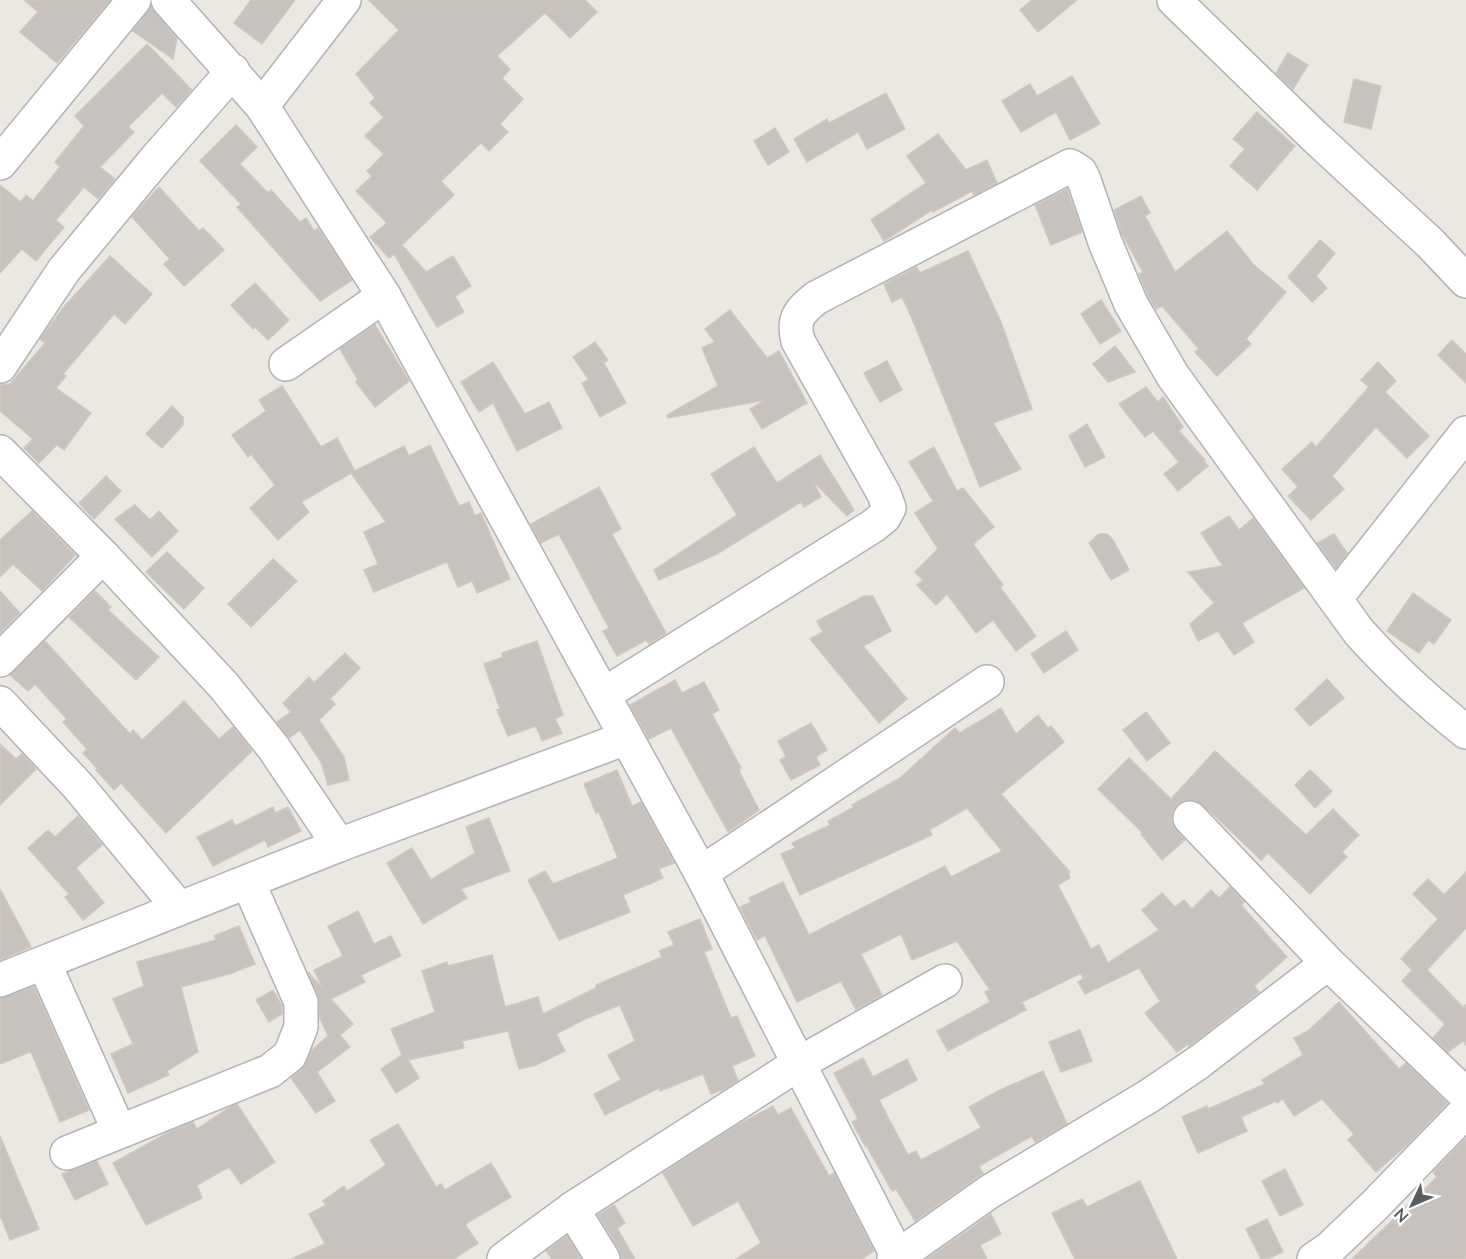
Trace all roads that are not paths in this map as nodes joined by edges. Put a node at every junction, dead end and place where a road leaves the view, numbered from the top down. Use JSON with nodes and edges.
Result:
{"nodes":[{"id":1,"x":134,"y":0,"type":"edge"},
{"id":2,"x":168,"y":0,"type":"edge"},
{"id":3,"x":344,"y":0,"type":"edge"},
{"id":4,"x":1194,"y":7,"type":"edge"},
{"id":5,"x":233,"y":71,"type":"junction"},
{"id":6,"x":262,"y":106,"type":"junction"},
{"id":7,"x":0,"y":163,"type":"edge"},
{"id":8,"x":1466,"y":281,"type":"edge"},
{"id":9,"x":384,"y":296,"type":"junction"},
{"id":10,"x":286,"y":364,"type":"dead end"},
{"id":11,"x":0,"y":366,"type":"edge"},
{"id":12,"x":1466,"y":433,"type":"edge"},
{"id":13,"x":0,"y":452,"type":"edge"},
{"id":14,"x":103,"y":556,"type":"junction"},
{"id":15,"x":1335,"y":598,"type":"junction"},
{"id":16,"x":0,"y":660,"type":"edge"},
{"id":17,"x":987,"y":682,"type":"dead end"},
{"id":18,"x":603,"y":695,"type":"junction"},
{"id":19,"x":0,"y":703,"type":"edge"},
{"id":20,"x":1466,"y":732,"type":"edge"},
{"id":21,"x":626,"y":738,"type":"junction"},
{"id":22,"x":1190,"y":818,"type":"dead end"},
{"id":23,"x":339,"y":845,"type":"junction"},
{"id":24,"x":701,"y":873,"type":"junction"},
{"id":25,"x":248,"y":882,"type":"junction"},
{"id":26,"x":179,"y":908,"type":"junction"},
{"id":27,"x":44,"y":963,"type":"junction"},
{"id":28,"x":1328,"y":963,"type":"junction"},
{"id":29,"x":0,"y":980,"type":"edge"},
{"id":30,"x":945,"y":981,"type":"dead end"},
{"id":31,"x":798,"y":1064,"type":"junction"},
{"id":32,"x":1466,"y":1095,"type":"edge"},
{"id":33,"x":1466,"y":1111,"type":"edge"},
{"id":34,"x":119,"y":1131,"type":"junction"},
{"id":35,"x":67,"y":1153,"type":"dead end"},
{"id":36,"x":572,"y":1209,"type":"junction"},
{"id":37,"x":897,"y":1258,"type":"edge"},
{"id":38,"x":504,"y":1259,"type":"edge"},
{"id":39,"x":603,"y":1259,"type":"edge"},
{"id":40,"x":1314,"y":1259,"type":"edge"}],
"edges":[{"from":1,"to":7,"type":"street"},
{"from":2,"to":5,"type":"street"},
{"from":3,"to":6,"type":"street"},
{"from":4,"to":8,"type":"street"},
{"from":5,"to":6,"type":"street"},
{"from":5,"to":11,"type":"street"},
{"from":6,"to":9,"type":"street"},
{"from":9,"to":10,"type":"street"},
{"from":9,"to":18,"type":"street"},
{"from":12,"to":15,"type":"street"},
{"from":13,"to":14,"type":"street"},
{"from":14,"to":16,"type":"street"},
{"from":14,"to":23,"type":"street"},
{"from":15,"to":18,"type":"street"},
{"from":15,"to":20,"type":"street"},
{"from":17,"to":24,"type":"street"},
{"from":18,"to":21,"type":"street"},
{"from":19,"to":26,"type":"street"},
{"from":21,"to":23,"type":"street"},
{"from":21,"to":24,"type":"street"},
{"from":22,"to":28,"type":"street"},
{"from":23,"to":25,"type":"street"},
{"from":24,"to":31,"type":"street"},
{"from":25,"to":26,"type":"street"},
{"from":25,"to":34,"type":"street"},
{"from":26,"to":27,"type":"street"},
{"from":27,"to":29,"type":"street"},
{"from":27,"to":34,"type":"street"},
{"from":28,"to":32,"type":"street"},
{"from":28,"to":37,"type":"street"},
{"from":30,"to":31,"type":"street"},
{"from":31,"to":36,"type":"street"},
{"from":31,"to":37,"type":"street"},
{"from":33,"to":40,"type":"street"},
{"from":34,"to":35,"type":"street"},
{"from":36,"to":38,"type":"street"},
{"from":36,"to":39,"type":"street"}]}
